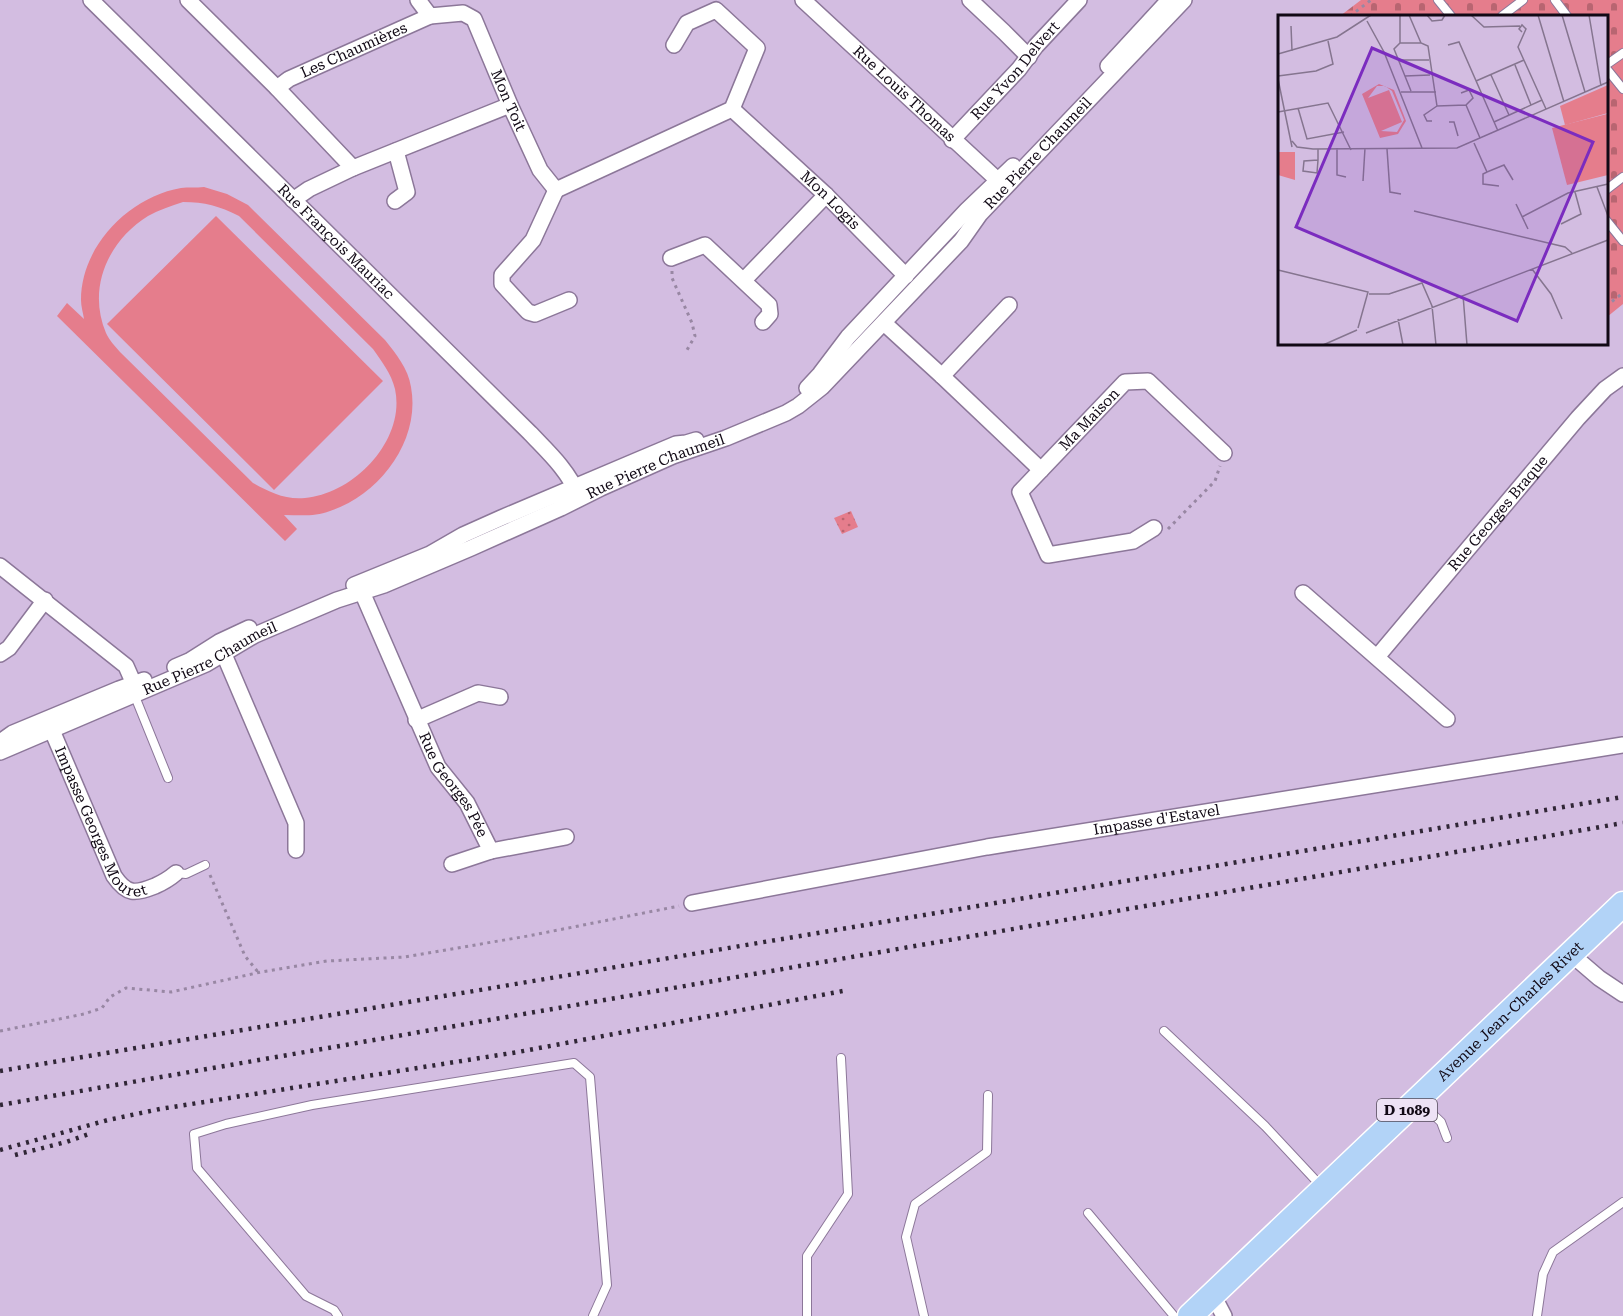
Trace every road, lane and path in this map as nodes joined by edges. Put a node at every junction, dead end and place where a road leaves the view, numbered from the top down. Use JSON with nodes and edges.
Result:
{"nodes":[{"id":1,"x":91,"y":0,"type":"edge"},
{"id":2,"x":418,"y":0,"type":"edge"},
{"id":3,"x":803,"y":0,"type":"edge"},
{"id":4,"x":970,"y":0,"type":"edge"},
{"id":5,"x":1080,"y":0,"type":"edge"},
{"id":6,"x":1169,"y":0,"type":"edge"},
{"id":7,"x":1184,"y":0,"type":"edge"},
{"id":8,"x":1371,"y":0,"type":"edge"},
{"id":9,"x":1438,"y":0,"type":"edge"},
{"id":10,"x":1523,"y":0,"type":"edge"},
{"id":11,"x":1555,"y":0,"type":"edge"},
{"id":12,"x":195,"y":2,"type":"edge"},
{"id":13,"x":463,"y":13,"type":"joint"},
{"id":14,"x":1351,"y":15,"type":"edge"},
{"id":15,"x":1450,"y":15,"type":"edge"},
{"id":16,"x":1503,"y":15,"type":"edge"},
{"id":17,"x":1566,"y":15,"type":"edge"},
{"id":18,"x":430,"y":16,"type":"junction"},
{"id":19,"x":674,"y":45,"type":"dead end"},
{"id":20,"x":1623,"y":52,"type":"edge"},
{"id":21,"x":1029,"y":57,"type":"junction"},
{"id":22,"x":1608,"y":64,"type":"edge"},
{"id":23,"x":1608,"y":69,"type":"edge"},
{"id":24,"x":277,"y":88,"type":"junction"},
{"id":25,"x":1623,"y":89,"type":"edge"},
{"id":26,"x":510,"y":105,"type":"junction"},
{"id":27,"x":732,"y":109,"type":"junction"},
{"id":28,"x":952,"y":140,"type":"junction"},
{"id":29,"x":396,"y":151,"type":"junction"},
{"id":30,"x":353,"y":168,"type":"junction"},
{"id":31,"x":1623,"y":177,"type":"edge"},
{"id":32,"x":1002,"y":184,"type":"junction"},
{"id":33,"x":1608,"y":188,"type":"edge"},
{"id":34,"x":556,"y":190,"type":"junction"},
{"id":35,"x":826,"y":195,"type":"junction"},
{"id":36,"x":293,"y":200,"type":"junction"},
{"id":37,"x":395,"y":201,"type":"dead end"},
{"id":38,"x":1608,"y":222,"type":"edge"},
{"id":39,"x":1623,"y":241,"type":"edge"},
{"id":40,"x":671,"y":258,"type":"joint"},
{"id":41,"x":931,"y":273,"type":"junction"},
{"id":42,"x":906,"y":276,"type":"junction"},
{"id":43,"x":744,"y":280,"type":"junction"},
{"id":44,"x":1623,"y":293,"type":"edge"},
{"id":45,"x":569,"y":300,"type":"dead end"},
{"id":46,"x":884,"y":300,"type":"junction"},
{"id":47,"x":1608,"y":304,"type":"edge"},
{"id":48,"x":1009,"y":306,"type":"dead end"},
{"id":49,"x":763,"y":322,"type":"dead end"},
{"id":50,"x":884,"y":322,"type":"junction"},
{"id":51,"x":687,"y":350,"type":"dead end"},
{"id":52,"x":942,"y":376,"type":"junction"},
{"id":53,"x":1623,"y":376,"type":"edge"},
{"id":54,"x":1224,"y":453,"type":"joint"},
{"id":55,"x":1041,"y":470,"type":"junction"},
{"id":56,"x":577,"y":492,"type":"junction"},
{"id":57,"x":1154,"y":528,"type":"joint"},
{"id":58,"x":0,"y":566,"type":"edge"},
{"id":59,"x":362,"y":592,"type":"junction"},
{"id":60,"x":1303,"y":593,"type":"dead end"},
{"id":61,"x":45,"y":600,"type":"junction"},
{"id":62,"x":221,"y":648,"type":"junction"},
{"id":63,"x":0,"y":654,"type":"edge"},
{"id":64,"x":1377,"y":657,"type":"junction"},
{"id":65,"x":135,"y":690,"type":"junction"},
{"id":66,"x":500,"y":697,"type":"dead end"},
{"id":67,"x":1447,"y":719,"type":"dead end"},
{"id":68,"x":416,"y":720,"type":"junction"},
{"id":69,"x":49,"y":724,"type":"junction"},
{"id":70,"x":0,"y":742,"type":"edge"},
{"id":71,"x":1623,"y":745,"type":"edge"},
{"id":72,"x":0,"y":752,"type":"edge"},
{"id":73,"x":168,"y":778,"type":"dead end"},
{"id":74,"x":566,"y":837,"type":"dead end"},
{"id":75,"x":296,"y":850,"type":"dead end"},
{"id":76,"x":491,"y":851,"type":"junction"},
{"id":77,"x":452,"y":864,"type":"dead end"},
{"id":78,"x":205,"y":865,"type":"joint"},
{"id":79,"x":176,"y":873,"type":"joint"},
{"id":80,"x":692,"y":903,"type":"joint"},
{"id":81,"x":1623,"y":904,"type":"edge"},
{"id":82,"x":1571,"y":954,"type":"junction"},
{"id":83,"x":258,"y":972,"type":"junction"},
{"id":84,"x":1623,"y":994,"type":"edge"},
{"id":85,"x":0,"y":1030,"type":"edge"},
{"id":86,"x":1164,"y":1031,"type":"dead end"},
{"id":87,"x":841,"y":1058,"type":"dead end"},
{"id":88,"x":988,"y":1095,"type":"dead end"},
{"id":89,"x":1418,"y":1100,"type":"junction"},
{"id":90,"x":1447,"y":1137,"type":"dead end"},
{"id":91,"x":1324,"y":1189,"type":"junction"},
{"id":92,"x":1623,"y":1202,"type":"edge"},
{"id":93,"x":1088,"y":1213,"type":"dead end"},
{"id":94,"x":1213,"y":1295,"type":"junction"},
{"id":95,"x":338,"y":1316,"type":"edge"},
{"id":96,"x":592,"y":1316,"type":"edge"},
{"id":97,"x":807,"y":1316,"type":"edge"},
{"id":98,"x":924,"y":1316,"type":"edge"},
{"id":99,"x":1174,"y":1316,"type":"edge"},
{"id":100,"x":1190,"y":1316,"type":"edge"},
{"id":101,"x":1224,"y":1316,"type":"edge"},
{"id":102,"x":1537,"y":1316,"type":"edge"}],
"edges":[{"from":1,"to":36,"type":"street","name":"Rue François Mauriac"},
{"from":2,"to":18,"type":"street"},
{"from":3,"to":28,"type":"street","name":"Rue Louis Thomas"},
{"from":4,"to":21,"type":"street"},
{"from":5,"to":21,"type":"street","name":"Rue Yvon Delvert"},
{"from":6,"to":32,"type":"street","name":"Rue Pierre Chaumeil"},
{"from":7,"to":32,"type":"street","name":"Rue Pierre Chaumeil"},
{"from":8,"to":14,"type":"path"},
{"from":9,"to":15,"type":"lane"},
{"from":10,"to":16,"type":"lane"},
{"from":11,"to":17,"type":"lane"},
{"from":12,"to":24,"type":"street"},
{"from":13,"to":18,"type":"street","name":"Les Chaumières"},
{"from":13,"to":26,"type":"street","name":"Mon Toit"},
{"from":18,"to":24,"type":"street","name":"Les Chaumières"},
{"from":19,"to":27,"type":"street"},
{"from":20,"to":22,"type":"lane"},
{"from":21,"to":28,"type":"street","name":"Rue Yvon Delvert"},
{"from":23,"to":25,"type":"lane"},
{"from":24,"to":30,"type":"street"},
{"from":26,"to":29,"type":"street"},
{"from":26,"to":34,"type":"street","name":"Mon Toit"},
{"from":27,"to":34,"type":"street"},
{"from":27,"to":35,"type":"street","name":"Mon Logis"},
{"from":28,"to":32,"type":"street","name":"Rue Louis Thomas"},
{"from":29,"to":30,"type":"street"},
{"from":29,"to":37,"type":"street"},
{"from":30,"to":36,"type":"street"},
{"from":31,"to":33,"type":"lane"},
{"from":32,"to":41,"type":"street","name":"Rue Pierre Chaumeil"},
{"from":32,"to":42,"type":"street","name":"Rue Pierre Chaumeil"},
{"from":34,"to":45,"type":"street"},
{"from":35,"to":42,"type":"street","name":"Mon Logis"},
{"from":35,"to":43,"type":"street"},
{"from":36,"to":56,"type":"street","name":"Rue François Mauriac"},
{"from":38,"to":39,"type":"lane"},
{"from":40,"to":43,"type":"street"},
{"from":40,"to":51,"type":"path"},
{"from":41,"to":42,"type":"street"},
{"from":41,"to":50,"type":"street","name":"Rue Pierre Chaumeil"},
{"from":42,"to":46,"type":"street","name":"Rue Pierre Chaumeil"},
{"from":43,"to":49,"type":"street"},
{"from":44,"to":47,"type":"path"},
{"from":46,"to":50,"type":"street"},
{"from":46,"to":56,"type":"street","name":"Rue Pierre Chaumeil"},
{"from":48,"to":52,"type":"street"},
{"from":50,"to":52,"type":"street"},
{"from":50,"to":56,"type":"street","name":"Rue Pierre Chaumeil"},
{"from":52,"to":55,"type":"street"},
{"from":53,"to":64,"type":"street","name":"Rue Georges Braque"},
{"from":54,"to":55,"type":"street","name":"Ma Maison"},
{"from":54,"to":57,"type":"path"},
{"from":55,"to":57,"type":"street","name":"Ma Maison"},
{"from":56,"to":59,"type":"street","name":"Rue Pierre Chaumeil"},
{"from":56,"to":62,"type":"street","name":"Rue Pierre Chaumeil"},
{"from":58,"to":61,"type":"street"},
{"from":59,"to":62,"type":"street","name":"Rue Pierre Chaumeil"},
{"from":59,"to":68,"type":"street","name":"Rue Georges Pée"},
{"from":60,"to":64,"type":"street"},
{"from":61,"to":63,"type":"street"},
{"from":61,"to":65,"type":"street"},
{"from":62,"to":65,"type":"street","name":"Rue Pierre Chaumeil"},
{"from":62,"to":75,"type":"street"},
{"from":64,"to":67,"type":"street"},
{"from":65,"to":69,"type":"street","name":"Rue Pierre Chaumeil"},
{"from":65,"to":73,"type":"lane"},
{"from":66,"to":68,"type":"street","name":"Rue Georges Pée"},
{"from":68,"to":76,"type":"street","name":"Rue Georges Pée"},
{"from":69,"to":70,"type":"street","name":"Rue Pierre Chaumeil"},
{"from":69,"to":72,"type":"street","name":"Rue Pierre Chaumeil"},
{"from":69,"to":79,"type":"street","name":"Impasse Georges Mouret"},
{"from":71,"to":80,"type":"street","name":"Impasse d'Estavel"},
{"from":74,"to":76,"type":"street","name":"Rue Georges Pée"},
{"from":76,"to":77,"type":"street","name":"Rue Georges Pée"},
{"from":78,"to":79,"type":"lane","name":"Impasse Georges Mouret"},
{"from":78,"to":83,"type":"path"},
{"from":80,"to":83,"type":"path"},
{"from":81,"to":82,"type":"main road","name":"Avenue Jean-Charles Rivet","number":"D 1089"},
{"from":82,"to":84,"type":"street"},
{"from":82,"to":89,"type":"main road","name":"Avenue Jean-Charles Rivet","number":"D 1089"},
{"from":83,"to":85,"type":"path"},
{"from":86,"to":91,"type":"lane"},
{"from":87,"to":97,"type":"lane"},
{"from":88,"to":98,"type":"lane"},
{"from":89,"to":90,"type":"lane"},
{"from":89,"to":91,"type":"main road","name":"Avenue Jean-Charles Rivet","number":"D 1089"},
{"from":91,"to":94,"type":"main road","name":"Avenue Jean-Charles Rivet","number":"D 1089"},
{"from":92,"to":102,"type":"lane"},
{"from":93,"to":99,"type":"lane"},
{"from":94,"to":100,"type":"main road","name":"Avenue Jean-Charles Rivet","number":"D 1089"},
{"from":94,"to":101,"type":"street"},
{"from":95,"to":96,"type":"lane"}]}
